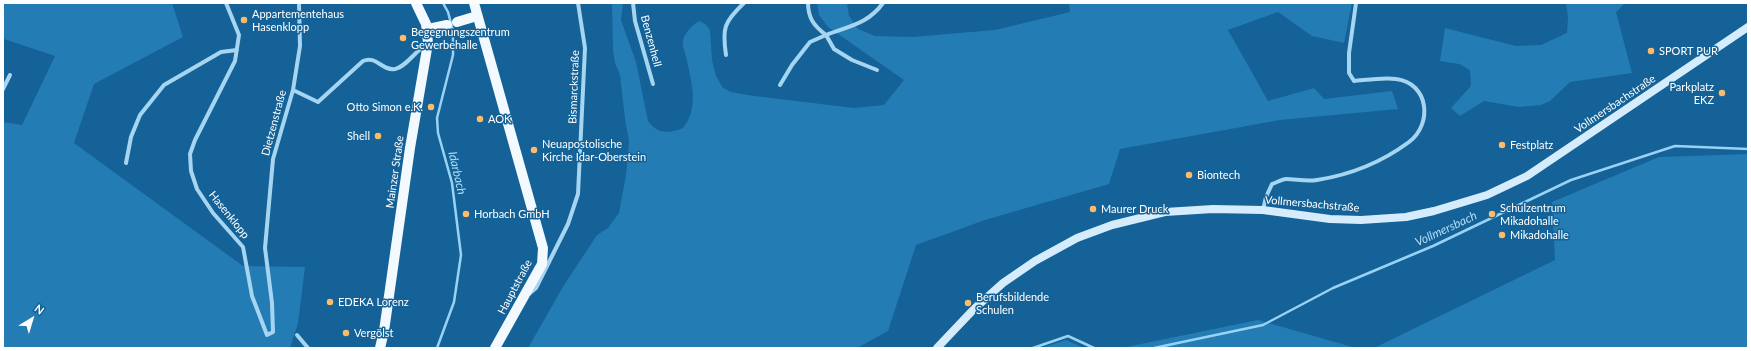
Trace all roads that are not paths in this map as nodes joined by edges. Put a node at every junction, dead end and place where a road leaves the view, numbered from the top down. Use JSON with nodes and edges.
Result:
{"nodes":[{"id":1,"x":226,"y":3,"type":"edge"},
{"id":2,"x":299,"y":3,"type":"edge"},
{"id":3,"x":416,"y":3,"type":"edge"},
{"id":4,"x":474,"y":3,"type":"edge"},
{"id":5,"x":578,"y":3,"type":"edge"},
{"id":6,"x":633,"y":3,"type":"edge"},
{"id":7,"x":744,"y":3,"type":"edge"},
{"id":8,"x":808,"y":3,"type":"edge"},
{"id":9,"x":883,"y":3,"type":"edge"},
{"id":10,"x":1356,"y":3,"type":"edge"},
{"id":11,"x":477,"y":16,"type":"junction"},
{"id":12,"x":1748,"y":27,"type":"edge"},
{"id":13,"x":428,"y":29,"type":"junction"},
{"id":14,"x":826,"y":35,"type":"junction"},
{"id":15,"x":428,"y":43,"type":"junction"},
{"id":16,"x":237,"y":50,"type":"junction"},
{"id":17,"x":726,"y":55,"type":"dead end"},
{"id":18,"x":877,"y":70,"type":"dead end"},
{"id":19,"x":10,"y":75,"type":"dead end"},
{"id":20,"x":653,"y":84,"type":"dead end"},
{"id":21,"x":780,"y":85,"type":"dead end"},
{"id":22,"x":3,"y":89,"type":"edge"},
{"id":23,"x":293,"y":90,"type":"junction"},
{"id":24,"x":126,"y":163,"type":"dead end"},
{"id":25,"x":1263,"y":210,"type":"junction"},
{"id":26,"x":265,"y":248,"type":"joint"},
{"id":27,"x":522,"y":300,"type":"junction"},
{"id":28,"x":297,"y":335,"type":"dead end"},
{"id":29,"x":308,"y":348,"type":"edge"},
{"id":30,"x":380,"y":348,"type":"edge"},
{"id":31,"x":495,"y":348,"type":"edge"},
{"id":32,"x":937,"y":348,"type":"edge"}],
"edges":[{"from":1,"to":16,"type":"street","name":"Hasenklopp"},
{"from":2,"to":23,"type":"street","name":"Dietzenstraße"},
{"from":3,"to":13,"type":"main road","name":"Mainzer Straße"},
{"from":4,"to":11,"type":"main road","name":"Hauptstraße"},
{"from":5,"to":27,"type":"street","name":"Bismarckstraße"},
{"from":6,"to":20,"type":"street","name":"Benzenhell"},
{"from":7,"to":17,"type":"street"},
{"from":8,"to":14,"type":"street"},
{"from":9,"to":14,"type":"street"},
{"from":10,"to":25,"type":"street"},
{"from":11,"to":13,"type":"main road"},
{"from":11,"to":27,"type":"main road","name":"Hauptstraße"},
{"from":12,"to":25,"type":"main road","name":"Vollmersbachstraße"},
{"from":13,"to":15,"type":"main road","name":"Mainzer Straße"},
{"from":14,"to":18,"type":"street"},
{"from":14,"to":21,"type":"street"},
{"from":15,"to":23,"type":"street"},
{"from":15,"to":30,"type":"main road","name":"Mainzer Straße"},
{"from":16,"to":24,"type":"street"},
{"from":16,"to":26,"type":"street","name":"Hasenklopp"},
{"from":19,"to":22,"type":"street"},
{"from":23,"to":26,"type":"street","name":"Dietzenstraße"},
{"from":25,"to":32,"type":"main road","name":"Vollmersbachstraße"},
{"from":27,"to":31,"type":"main road","name":"Hauptstraße"},
{"from":28,"to":29,"type":"street"}]}
